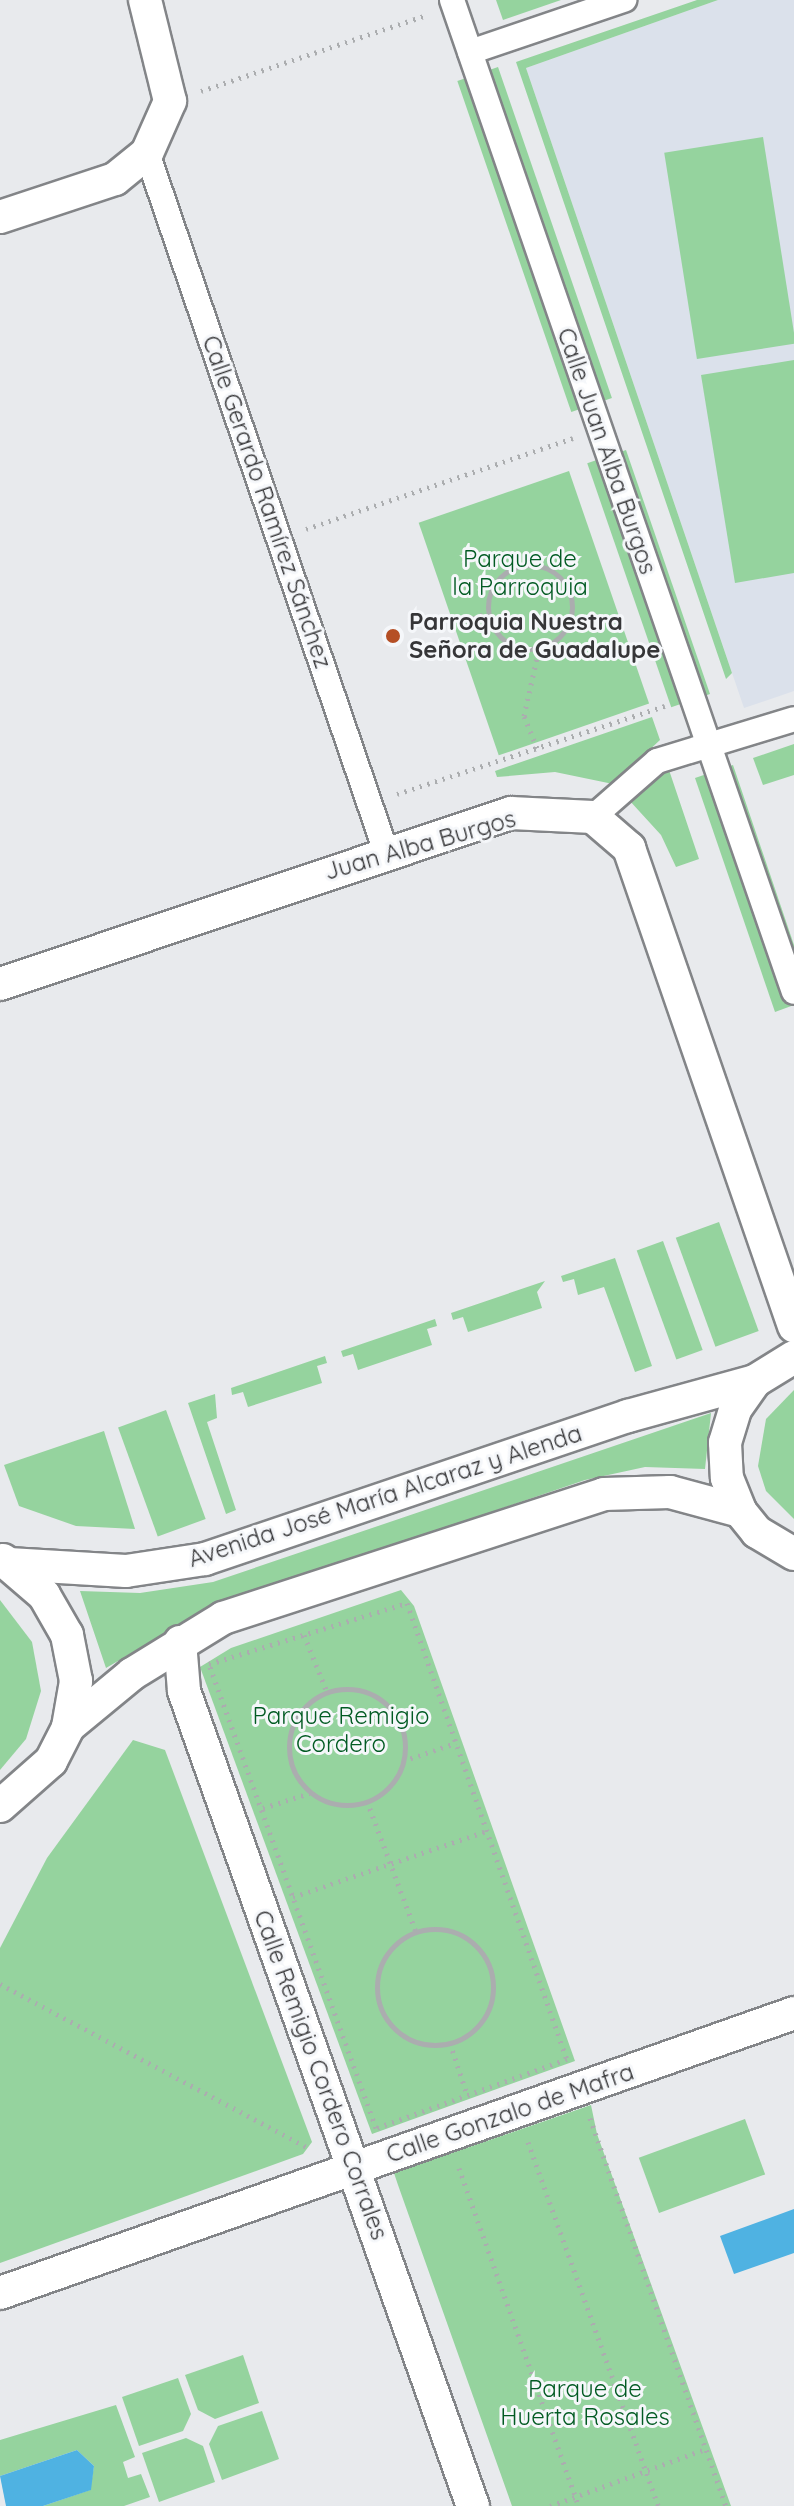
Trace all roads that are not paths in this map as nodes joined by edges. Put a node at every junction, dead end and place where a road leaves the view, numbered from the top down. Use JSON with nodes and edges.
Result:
{"nodes":[{"id":1,"x":145,"y":0,"type":"edge"},
{"id":2,"x":624,"y":0,"type":"edge"},
{"id":3,"x":453,"y":3,"type":"edge"},
{"id":4,"x":470,"y":52,"type":"junction"},
{"id":5,"x":159,"y":128,"type":"junction"},
{"id":6,"x":0,"y":217,"type":"edge"},
{"id":7,"x":794,"y":719,"type":"edge"},
{"id":8,"x":709,"y":746,"type":"junction"},
{"id":9,"x":593,"y":817,"type":"junction"},
{"id":10,"x":386,"y":852,"type":"junction"},
{"id":11,"x":0,"y":984,"type":"edge"},
{"id":12,"x":794,"y":992,"type":"edge"},
{"id":13,"x":794,"y":1326,"type":"edge"},
{"id":14,"x":794,"y":1357,"type":"edge"},
{"id":15,"x":755,"y":1381,"type":"junction"},
{"id":16,"x":740,"y":1511,"type":"junction"},
{"id":17,"x":794,"y":1554,"type":"edge"},
{"id":18,"x":5,"y":1561,"type":"edge"},
{"id":19,"x":180,"y":1642,"type":"junction"},
{"id":20,"x":68,"y":1727,"type":"junction"},
{"id":21,"x":0,"y":1806,"type":"edge"},
{"id":22,"x":794,"y":2013,"type":"edge"},
{"id":23,"x":356,"y":2168,"type":"junction"},
{"id":24,"x":0,"y":2293,"type":"edge"},
{"id":25,"x":473,"y":2506,"type":"edge"}],
"edges":[{"from":1,"to":5,"type":"street","name":"Calle Gerardo Ramírez Sánchez"},
{"from":2,"to":4,"type":"street"},
{"from":3,"to":4,"type":"street","name":"Calle Juan Alba Burgos"},
{"from":4,"to":8,"type":"street","name":"Calle Juan Alba Burgos"},
{"from":5,"to":6,"type":"street"},
{"from":5,"to":10,"type":"street","name":"Calle Gerardo Ramírez Sánchez"},
{"from":7,"to":8,"type":"street"},
{"from":8,"to":9,"type":"street"},
{"from":8,"to":12,"type":"street","name":"Calle Juan Alba Burgos"},
{"from":9,"to":10,"type":"street","name":"Juan Alba Burgos"},
{"from":9,"to":13,"type":"street"},
{"from":10,"to":11,"type":"street","name":"Juan Alba Burgos"},
{"from":14,"to":15,"type":"street"},
{"from":15,"to":16,"type":"street"},
{"from":15,"to":18,"type":"street","name":"Avenida José María Alcaraz y Alenda"},
{"from":16,"to":17,"type":"street"},
{"from":16,"to":19,"type":"street"},
{"from":18,"to":20,"type":"street"},
{"from":19,"to":20,"type":"street"},
{"from":19,"to":23,"type":"street","name":"Calle Remigio Cordero Corrales"},
{"from":20,"to":21,"type":"street"},
{"from":22,"to":23,"type":"street","name":"Calle Gonzalo de Mafra"},
{"from":23,"to":24,"type":"street","name":"Calle Gonzalo de Mafra"},
{"from":23,"to":25,"type":"street","name":"Calle Remigio Cordero Corrales"}]}
